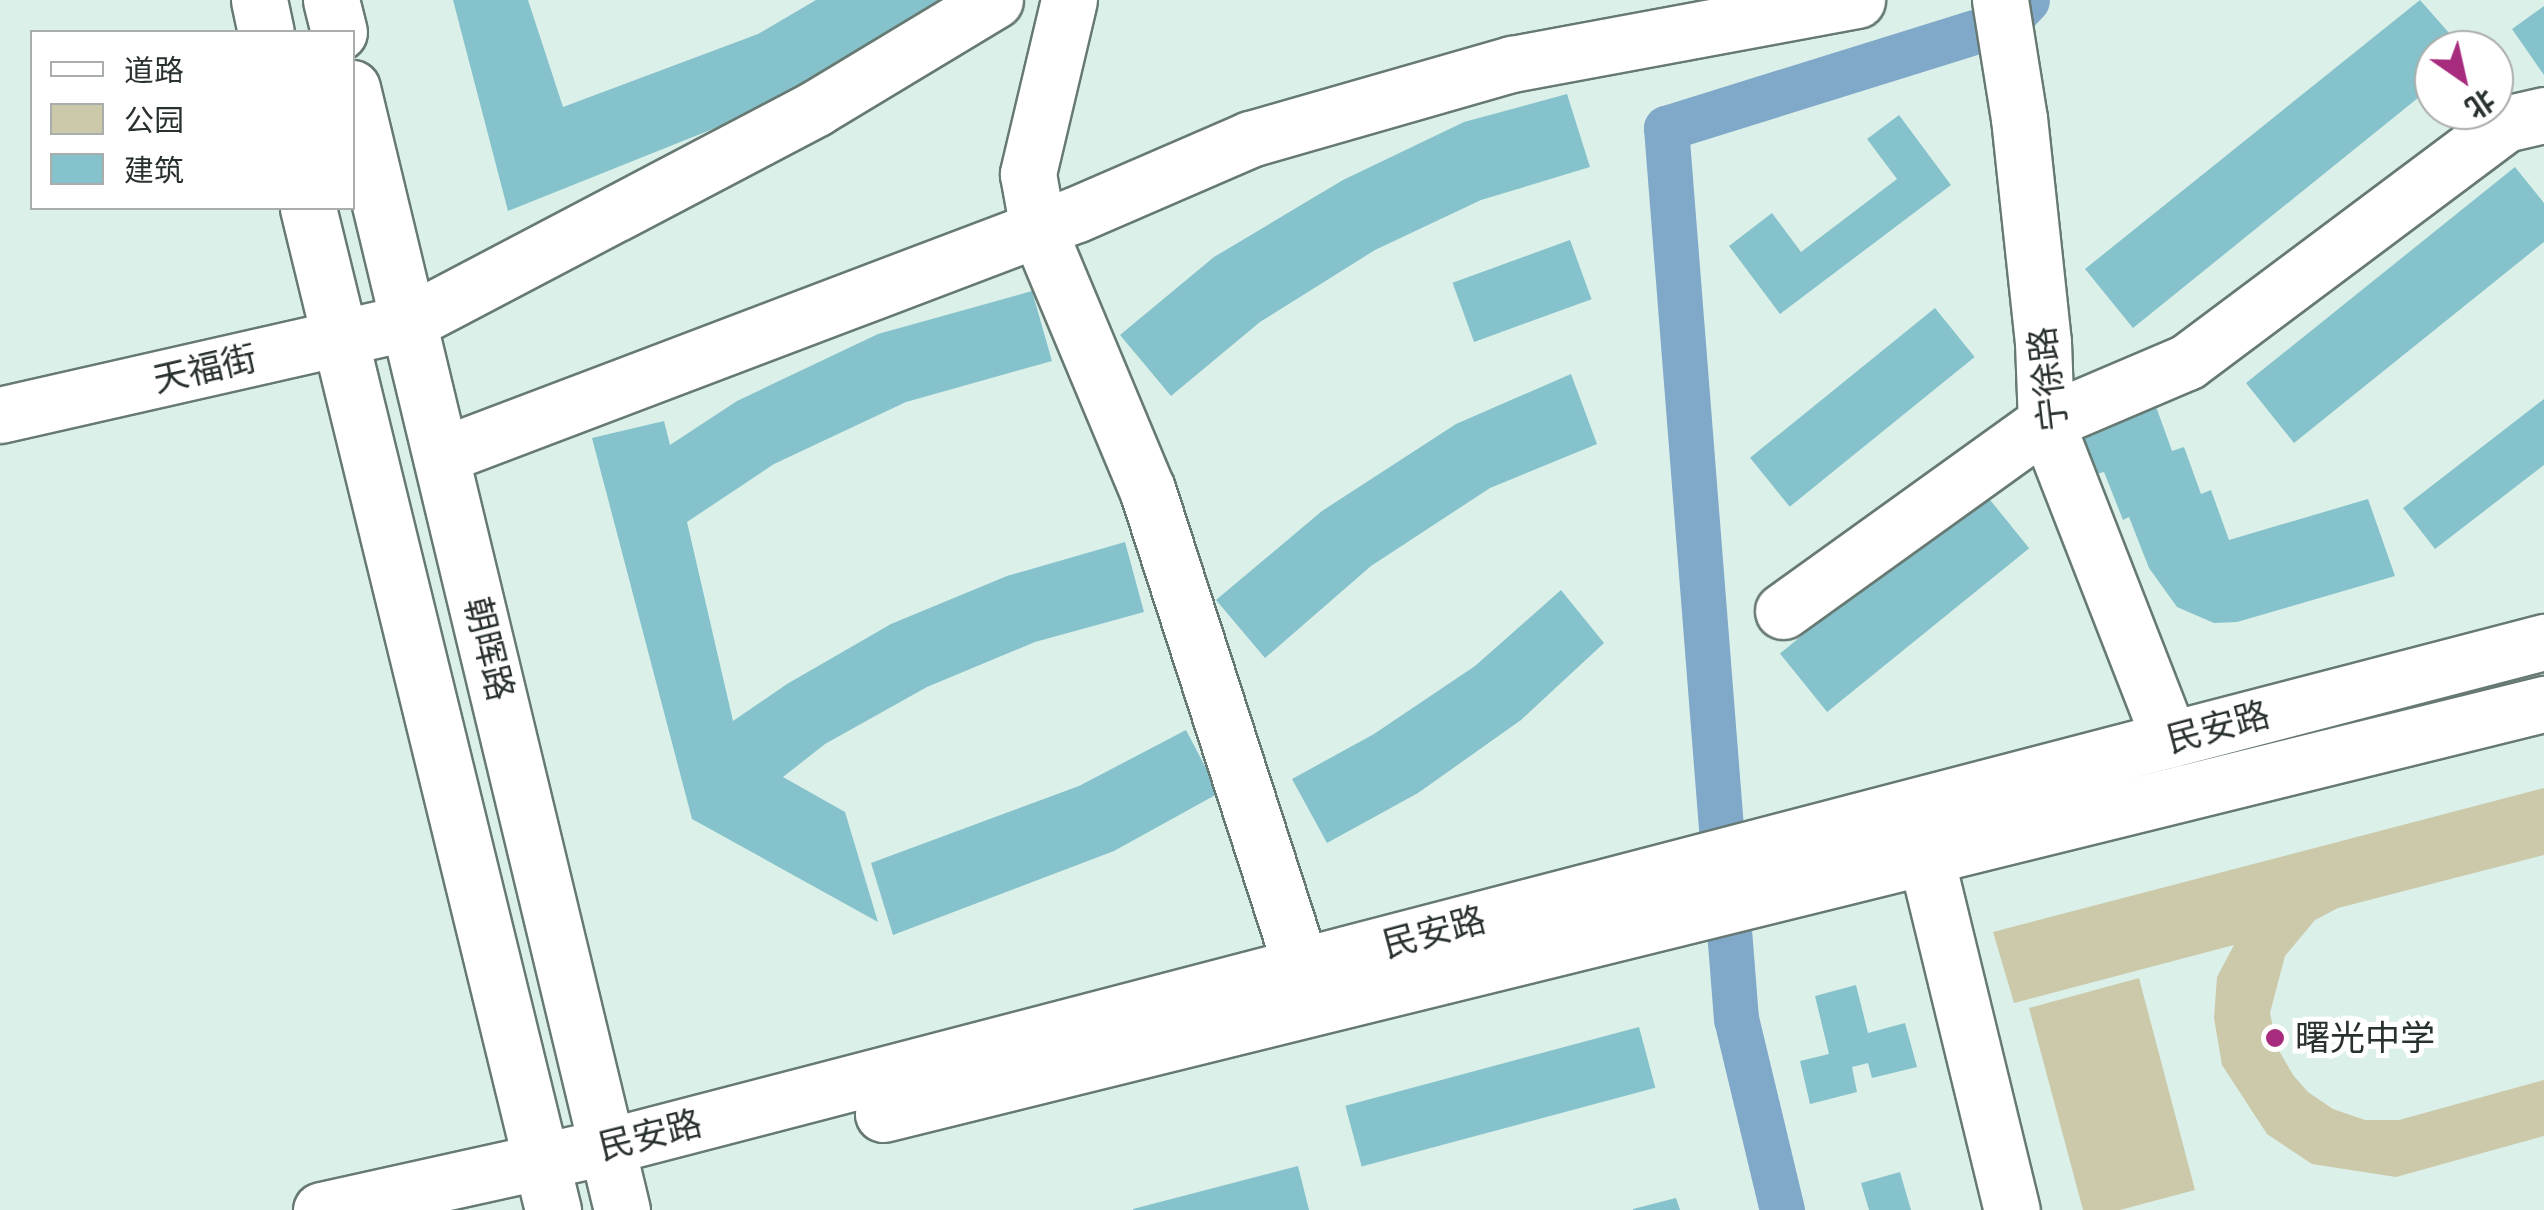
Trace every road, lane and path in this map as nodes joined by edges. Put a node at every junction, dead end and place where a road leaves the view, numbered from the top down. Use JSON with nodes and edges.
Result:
{"nodes":[{"id":1,"x":259,"y":0,"type":"edge"},
{"id":2,"x":331,"y":0,"type":"edge"},
{"id":3,"x":995,"y":0,"type":"edge"},
{"id":4,"x":1069,"y":0,"type":"edge"},
{"id":5,"x":1858,"y":0,"type":"edge"},
{"id":6,"x":2000,"y":0,"type":"edge"},
{"id":7,"x":266,"y":30,"type":"edge"},
{"id":8,"x":338,"y":30,"type":"edge"},
{"id":9,"x":355,"y":100,"type":"edge"},
{"id":10,"x":2544,"y":116,"type":"edge"},
{"id":11,"x":308,"y":210,"type":"edge"},
{"id":12,"x":1038,"y":229,"type":"junction"},
{"id":13,"x":409,"y":322,"type":"junction"},
{"id":14,"x":339,"y":339,"type":"junction"},
{"id":15,"x":0,"y":415,"type":"edge"},
{"id":16,"x":2046,"y":422,"type":"junction"},
{"id":17,"x":442,"y":455,"type":"junction"},
{"id":18,"x":1782,"y":611,"type":"dead end"},
{"id":19,"x":2544,"y":642,"type":"edge"},
{"id":20,"x":2544,"y":704,"type":"edge"},
{"id":21,"x":2170,"y":740,"type":"junction"},
{"id":22,"x":1817,"y":858,"type":"junction"},
{"id":23,"x":1926,"y":858,"type":"junction"},
{"id":24,"x":1632,"y":906,"type":"junction"},
{"id":25,"x":1302,"y":966,"type":"junction"},
{"id":26,"x":615,"y":1179,"type":"edge"},
{"id":27,"x":547,"y":1188,"type":"edge"},
{"id":28,"x":321,"y":1210,"type":"edge"},
{"id":29,"x":476,"y":1210,"type":"edge"},
{"id":30,"x":2012,"y":1210,"type":"edge"}],
"edges":[{"from":1,"to":7,"type":"main road"},
{"from":2,"to":8,"type":"main road"},
{"from":3,"to":13,"type":"main road","name":"天福街"},
{"from":4,"to":12,"type":"main road"},
{"from":5,"to":12,"type":"main road"},
{"from":6,"to":16,"type":"main road","name":"宁徐路"},
{"from":9,"to":13,"type":"main road","name":"朝晖路"},
{"from":10,"to":16,"type":"main road"},
{"from":11,"to":14,"type":"main road","name":"朝晖路"},
{"from":12,"to":17,"type":"main road"},
{"from":12,"to":25,"type":"main road"},
{"from":13,"to":14,"type":"main road","name":"天福街"},
{"from":13,"to":17,"type":"main road","name":"朝晖路"},
{"from":14,"to":15,"type":"main road","name":"天福街"},
{"from":14,"to":27,"type":"main road","name":"朝晖路"},
{"from":16,"to":18,"type":"main road"},
{"from":16,"to":21,"type":"main road","name":"宁徐路"},
{"from":17,"to":26,"type":"main road","name":"朝晖路"},
{"from":19,"to":21,"type":"main road","name":"民安路"},
{"from":20,"to":23,"type":"main road","name":"民安路"},
{"from":21,"to":22,"type":"main road","name":"民安路"},
{"from":22,"to":23,"type":"main road","name":"民安路"},
{"from":22,"to":24,"type":"main road","name":"民安路"},
{"from":23,"to":30,"type":"main road"},
{"from":24,"to":25,"type":"main road","name":"民安路"},
{"from":24,"to":26,"type":"main road","name":"民安路"},
{"from":25,"to":26,"type":"main road","name":"民安路"},
{"from":26,"to":27,"type":"main road","name":"民安路"},
{"from":27,"to":28,"type":"main road","name":"民安路"},
{"from":27,"to":29,"type":"main road","name":"民安路"}]}
